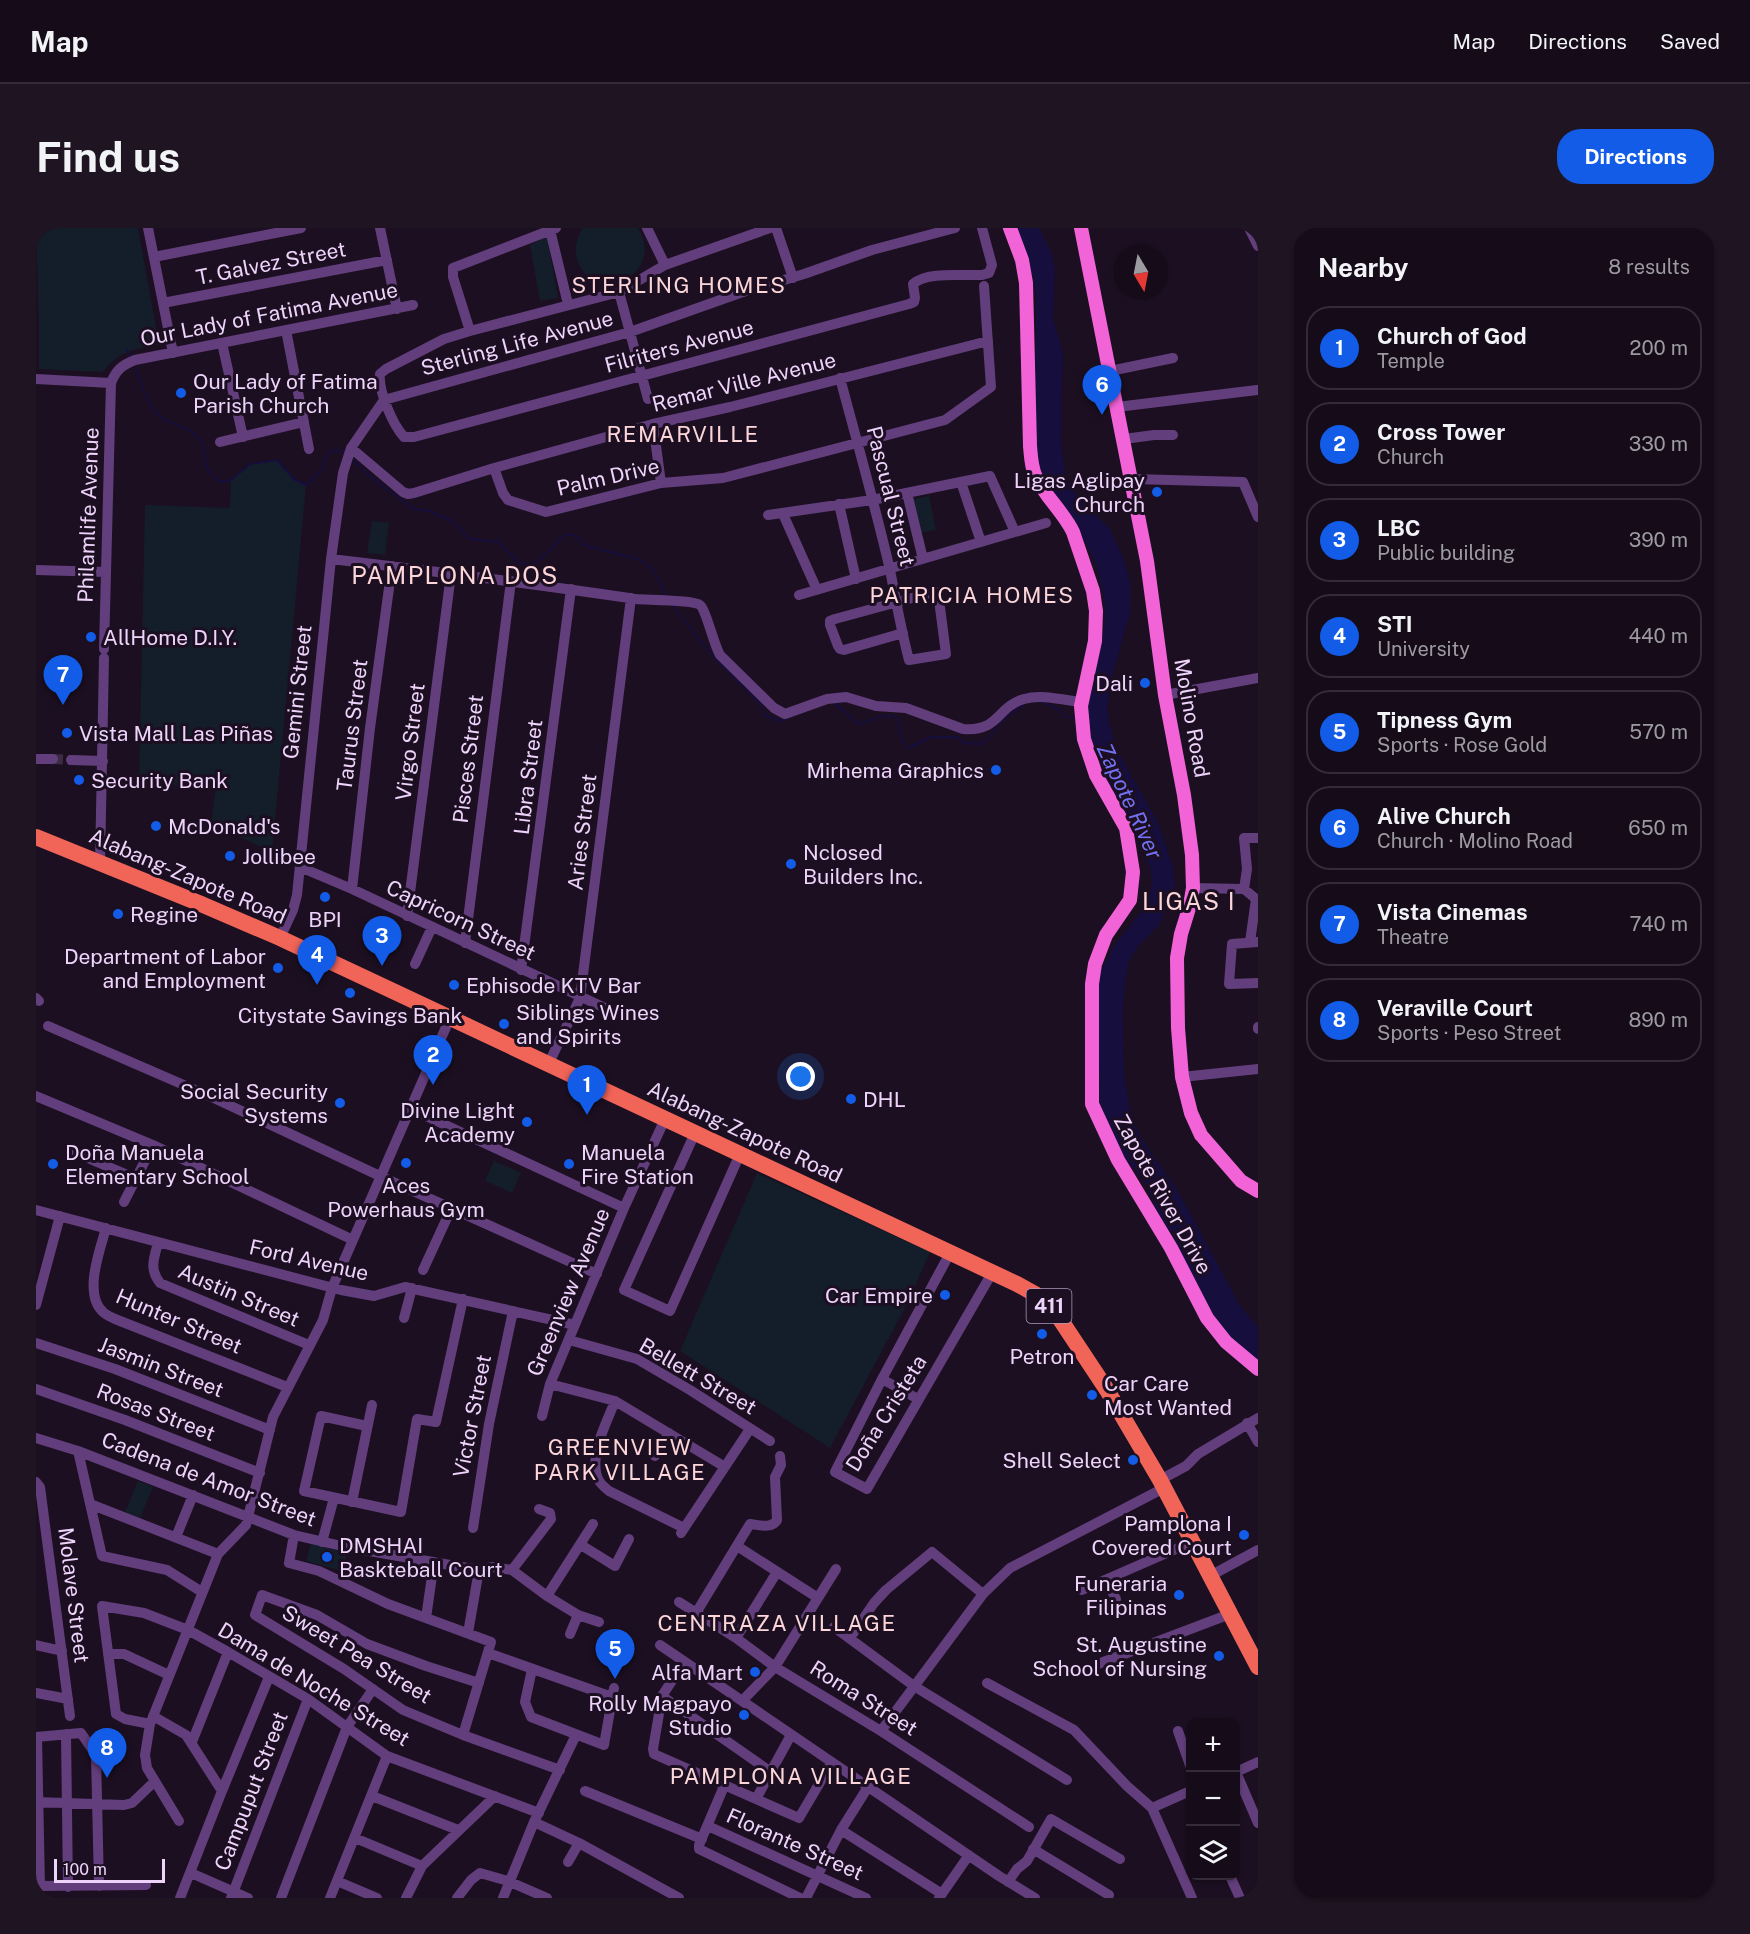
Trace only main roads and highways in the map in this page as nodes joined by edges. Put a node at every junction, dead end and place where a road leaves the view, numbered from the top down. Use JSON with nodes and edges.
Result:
{"nodes":[{"id":1,"x":1010,"y":228,"type":"edge"},
{"id":2,"x":1081,"y":228,"type":"edge"},
{"id":3,"x":36,"y":837,"type":"edge"},
{"id":4,"x":1258,"y":1191,"type":"edge"},
{"id":5,"x":1258,"y":1369,"type":"edge"},
{"id":6,"x":1258,"y":1667,"type":"edge"}],
"edges":[{"from":1,"to":5,"type":"main road","name":"Zapote River Drive"},
{"from":2,"to":4,"type":"main road","name":"Molino Road"},
{"from":3,"to":6,"type":"highway","name":"Alabang-Zapote Road","number":"411"}]}
